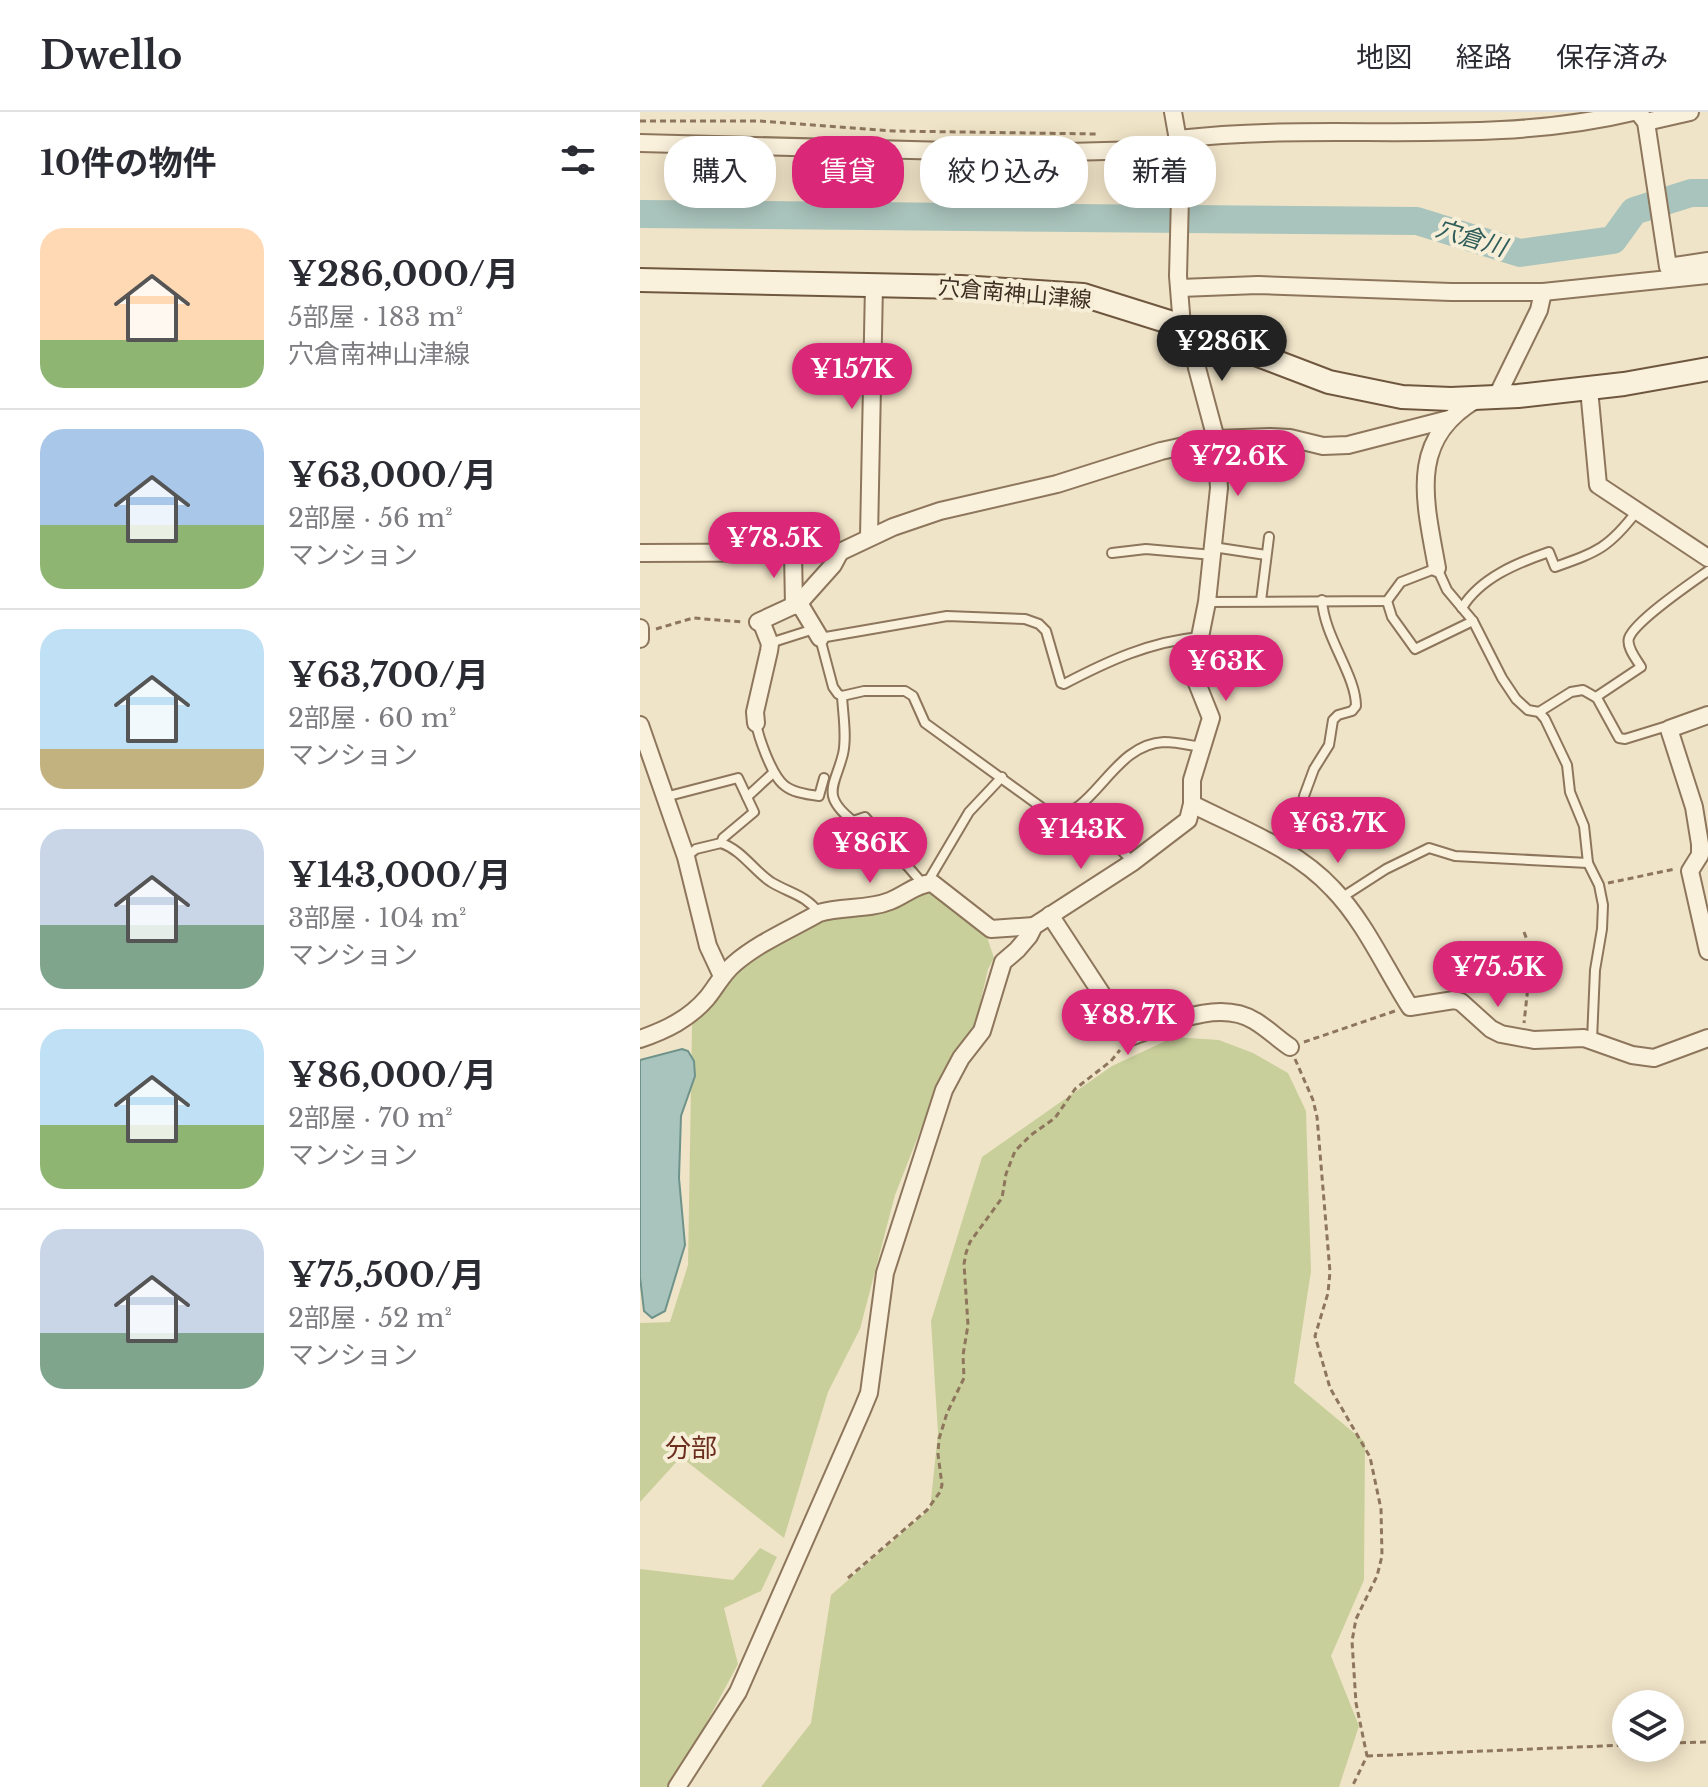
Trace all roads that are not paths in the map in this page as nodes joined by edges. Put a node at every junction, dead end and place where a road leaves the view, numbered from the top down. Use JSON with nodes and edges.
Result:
{"nodes":[{"id":1,"x":1173,"y":112,"type":"edge"},
{"id":2,"x":1690,"y":112,"type":"edge"},
{"id":3,"x":1641,"y":120,"type":"edge"},
{"id":4,"x":1178,"y":136,"type":"edge"},
{"id":5,"x":1216,"y":140,"type":"edge"},
{"id":6,"x":640,"y":143,"type":"edge"},
{"id":7,"x":1104,"y":151,"type":"edge"},
{"id":8,"x":1180,"y":208,"type":"edge"},
{"id":9,"x":1708,"y":261,"type":"edge"},
{"id":10,"x":1708,"y":275,"type":"edge"},
{"id":11,"x":640,"y":280,"type":"edge"},
{"id":12,"x":1179,"y":282,"type":"junction"},
{"id":13,"x":874,"y":285,"type":"junction"},
{"id":14,"x":1543,"y":292,"type":"junction"},
{"id":15,"x":1188,"y":328,"type":"junction"},
{"id":16,"x":1708,"y":369,"type":"edge"},
{"id":17,"x":1589,"y":389,"type":"junction"},
{"id":18,"x":1486,"y":398,"type":"junction"},
{"id":19,"x":1449,"y":419,"type":"junction"},
{"id":20,"x":1216,"y":439,"type":"junction"},
{"id":21,"x":1637,"y":511,"type":"junction"},
{"id":22,"x":869,"y":537,"type":"junction"},
{"id":23,"x":1269,"y":537,"type":"dead end"},
{"id":24,"x":1213,"y":551,"type":"junction"},
{"id":25,"x":793,"y":552,"type":"junction"},
{"id":26,"x":840,"y":552,"type":"junction"},
{"id":27,"x":640,"y":553,"type":"edge"},
{"id":28,"x":1112,"y":553,"type":"dead end"},
{"id":29,"x":1266,"y":555,"type":"junction"},
{"id":30,"x":1708,"y":558,"type":"edge"},
{"id":31,"x":1437,"y":568,"type":"junction"},
{"id":32,"x":1708,"y":571,"type":"edge"},
{"id":33,"x":1322,"y":600,"type":"junction"},
{"id":34,"x":1261,"y":601,"type":"junction"},
{"id":35,"x":1387,"y":601,"type":"junction"},
{"id":36,"x":1207,"y":602,"type":"junction"},
{"id":37,"x":796,"y":604,"type":"junction"},
{"id":38,"x":1462,"y":608,"type":"junction"},
{"id":39,"x":1473,"y":621,"type":"junction"},
{"id":40,"x":640,"y":628,"type":"edge"},
{"id":41,"x":817,"y":634,"type":"junction"},
{"id":42,"x":1200,"y":637,"type":"junction"},
{"id":43,"x":640,"y":638,"type":"edge"},
{"id":44,"x":770,"y":644,"type":"junction"},
{"id":45,"x":842,"y":696,"type":"junction"},
{"id":46,"x":1596,"y":697,"type":"junction"},
{"id":47,"x":1539,"y":712,"type":"junction"},
{"id":48,"x":1708,"y":715,"type":"edge"},
{"id":49,"x":756,"y":723,"type":"joint"},
{"id":50,"x":640,"y":725,"type":"edge"},
{"id":51,"x":1669,"y":729,"type":"junction"},
{"id":52,"x":1201,"y":747,"type":"junction"},
{"id":53,"x":773,"y":773,"type":"junction"},
{"id":54,"x":1002,"y":777,"type":"junction"},
{"id":55,"x":824,"y":778,"type":"dead end"},
{"id":56,"x":665,"y":797,"type":"junction"},
{"id":57,"x":747,"y":797,"type":"junction"},
{"id":58,"x":1192,"y":804,"type":"junction"},
{"id":59,"x":1079,"y":808,"type":"junction"},
{"id":60,"x":721,"y":843,"type":"junction"},
{"id":61,"x":1288,"y":851,"type":"junction"},
{"id":62,"x":686,"y":857,"type":"junction"},
{"id":63,"x":1133,"y":862,"type":"junction"},
{"id":64,"x":1588,"y":863,"type":"junction"},
{"id":65,"x":925,"y":884,"type":"junction"},
{"id":66,"x":1341,"y":898,"type":"junction"},
{"id":67,"x":819,"y":913,"type":"junction"},
{"id":68,"x":1050,"y":915,"type":"junction"},
{"id":69,"x":1034,"y":926,"type":"junction"},
{"id":70,"x":1708,"y":951,"type":"edge"},
{"id":71,"x":722,"y":976,"type":"junction"},
{"id":72,"x":1708,"y":1038,"type":"edge"},
{"id":73,"x":640,"y":1039,"type":"edge"},
{"id":74,"x":1592,"y":1040,"type":"junction"},
{"id":75,"x":1290,"y":1047,"type":"road end"},
{"id":76,"x":677,"y":1787,"type":"edge"}],
"edges":[{"from":1,"to":4,"type":"street"},
{"from":2,"to":3,"type":"street"},
{"from":3,"to":5,"type":"street"},
{"from":3,"to":9,"type":"street"},
{"from":6,"to":7,"type":"street"},
{"from":8,"to":12,"type":"street"},
{"from":10,"to":14,"type":"street"},
{"from":11,"to":13,"type":"main road","name":"穴倉南神山津線"},
{"from":12,"to":14,"type":"street"},
{"from":12,"to":15,"type":"street"},
{"from":13,"to":15,"type":"main road","name":"穴倉南神山津線"},
{"from":13,"to":22,"type":"street"},
{"from":14,"to":18,"type":"street"},
{"from":15,"to":18,"type":"main road","name":"穴倉南神山津線"},
{"from":15,"to":20,"type":"street"},
{"from":16,"to":17,"type":"main road","name":"穴倉南神山津線"},
{"from":17,"to":18,"type":"main road","name":"穴倉南神山津線"},
{"from":17,"to":21,"type":"street"},
{"from":18,"to":19,"type":"street"},
{"from":19,"to":20,"type":"street"},
{"from":19,"to":31,"type":"street"},
{"from":20,"to":22,"type":"street"},
{"from":20,"to":24,"type":"street"},
{"from":21,"to":30,"type":"street"},
{"from":21,"to":38,"type":"lane"},
{"from":22,"to":26,"type":"street"},
{"from":23,"to":29,"type":"lane"},
{"from":24,"to":28,"type":"lane"},
{"from":24,"to":29,"type":"lane"},
{"from":24,"to":36,"type":"street"},
{"from":25,"to":26,"type":"street"},
{"from":25,"to":27,"type":"street"},
{"from":25,"to":37,"type":"street"},
{"from":26,"to":37,"type":"street"},
{"from":29,"to":34,"type":"lane"},
{"from":31,"to":35,"type":"lane"},
{"from":31,"to":38,"type":"lane"},
{"from":32,"to":46,"type":"lane"},
{"from":33,"to":34,"type":"lane"},
{"from":33,"to":35,"type":"lane"},
{"from":33,"to":61,"type":"lane"},
{"from":34,"to":36,"type":"lane"},
{"from":35,"to":39,"type":"lane"},
{"from":36,"to":42,"type":"street"},
{"from":37,"to":41,"type":"street"},
{"from":37,"to":44,"type":"street"},
{"from":38,"to":39,"type":"lane"},
{"from":39,"to":47,"type":"lane"},
{"from":40,"to":43,"type":"street"},
{"from":41,"to":42,"type":"lane"},
{"from":41,"to":44,"type":"lane"},
{"from":41,"to":45,"type":"lane"},
{"from":42,"to":52,"type":"street"},
{"from":44,"to":49,"type":"street"},
{"from":45,"to":54,"type":"lane"},
{"from":45,"to":65,"type":"lane"},
{"from":46,"to":47,"type":"lane"},
{"from":46,"to":51,"type":"lane"},
{"from":47,"to":64,"type":"lane"},
{"from":48,"to":51,"type":"street"},
{"from":49,"to":53,"type":"lane"},
{"from":50,"to":56,"type":"street"},
{"from":51,"to":70,"type":"street"},
{"from":52,"to":58,"type":"street"},
{"from":52,"to":59,"type":"lane"},
{"from":53,"to":55,"type":"lane"},
{"from":53,"to":57,"type":"lane"},
{"from":54,"to":59,"type":"lane"},
{"from":54,"to":65,"type":"lane"},
{"from":56,"to":57,"type":"lane"},
{"from":56,"to":62,"type":"street"},
{"from":57,"to":60,"type":"lane"},
{"from":58,"to":61,"type":"street"},
{"from":58,"to":63,"type":"street"},
{"from":59,"to":63,"type":"lane"},
{"from":60,"to":62,"type":"lane"},
{"from":60,"to":67,"type":"lane"},
{"from":61,"to":66,"type":"street"},
{"from":62,"to":71,"type":"street"},
{"from":63,"to":68,"type":"street"},
{"from":64,"to":66,"type":"lane"},
{"from":64,"to":74,"type":"lane"},
{"from":65,"to":67,"type":"street"},
{"from":65,"to":69,"type":"street"},
{"from":66,"to":74,"type":"street"},
{"from":67,"to":71,"type":"street"},
{"from":68,"to":69,"type":"street"},
{"from":68,"to":75,"type":"street"},
{"from":69,"to":76,"type":"street"},
{"from":71,"to":73,"type":"street"},
{"from":72,"to":74,"type":"street"}]}
